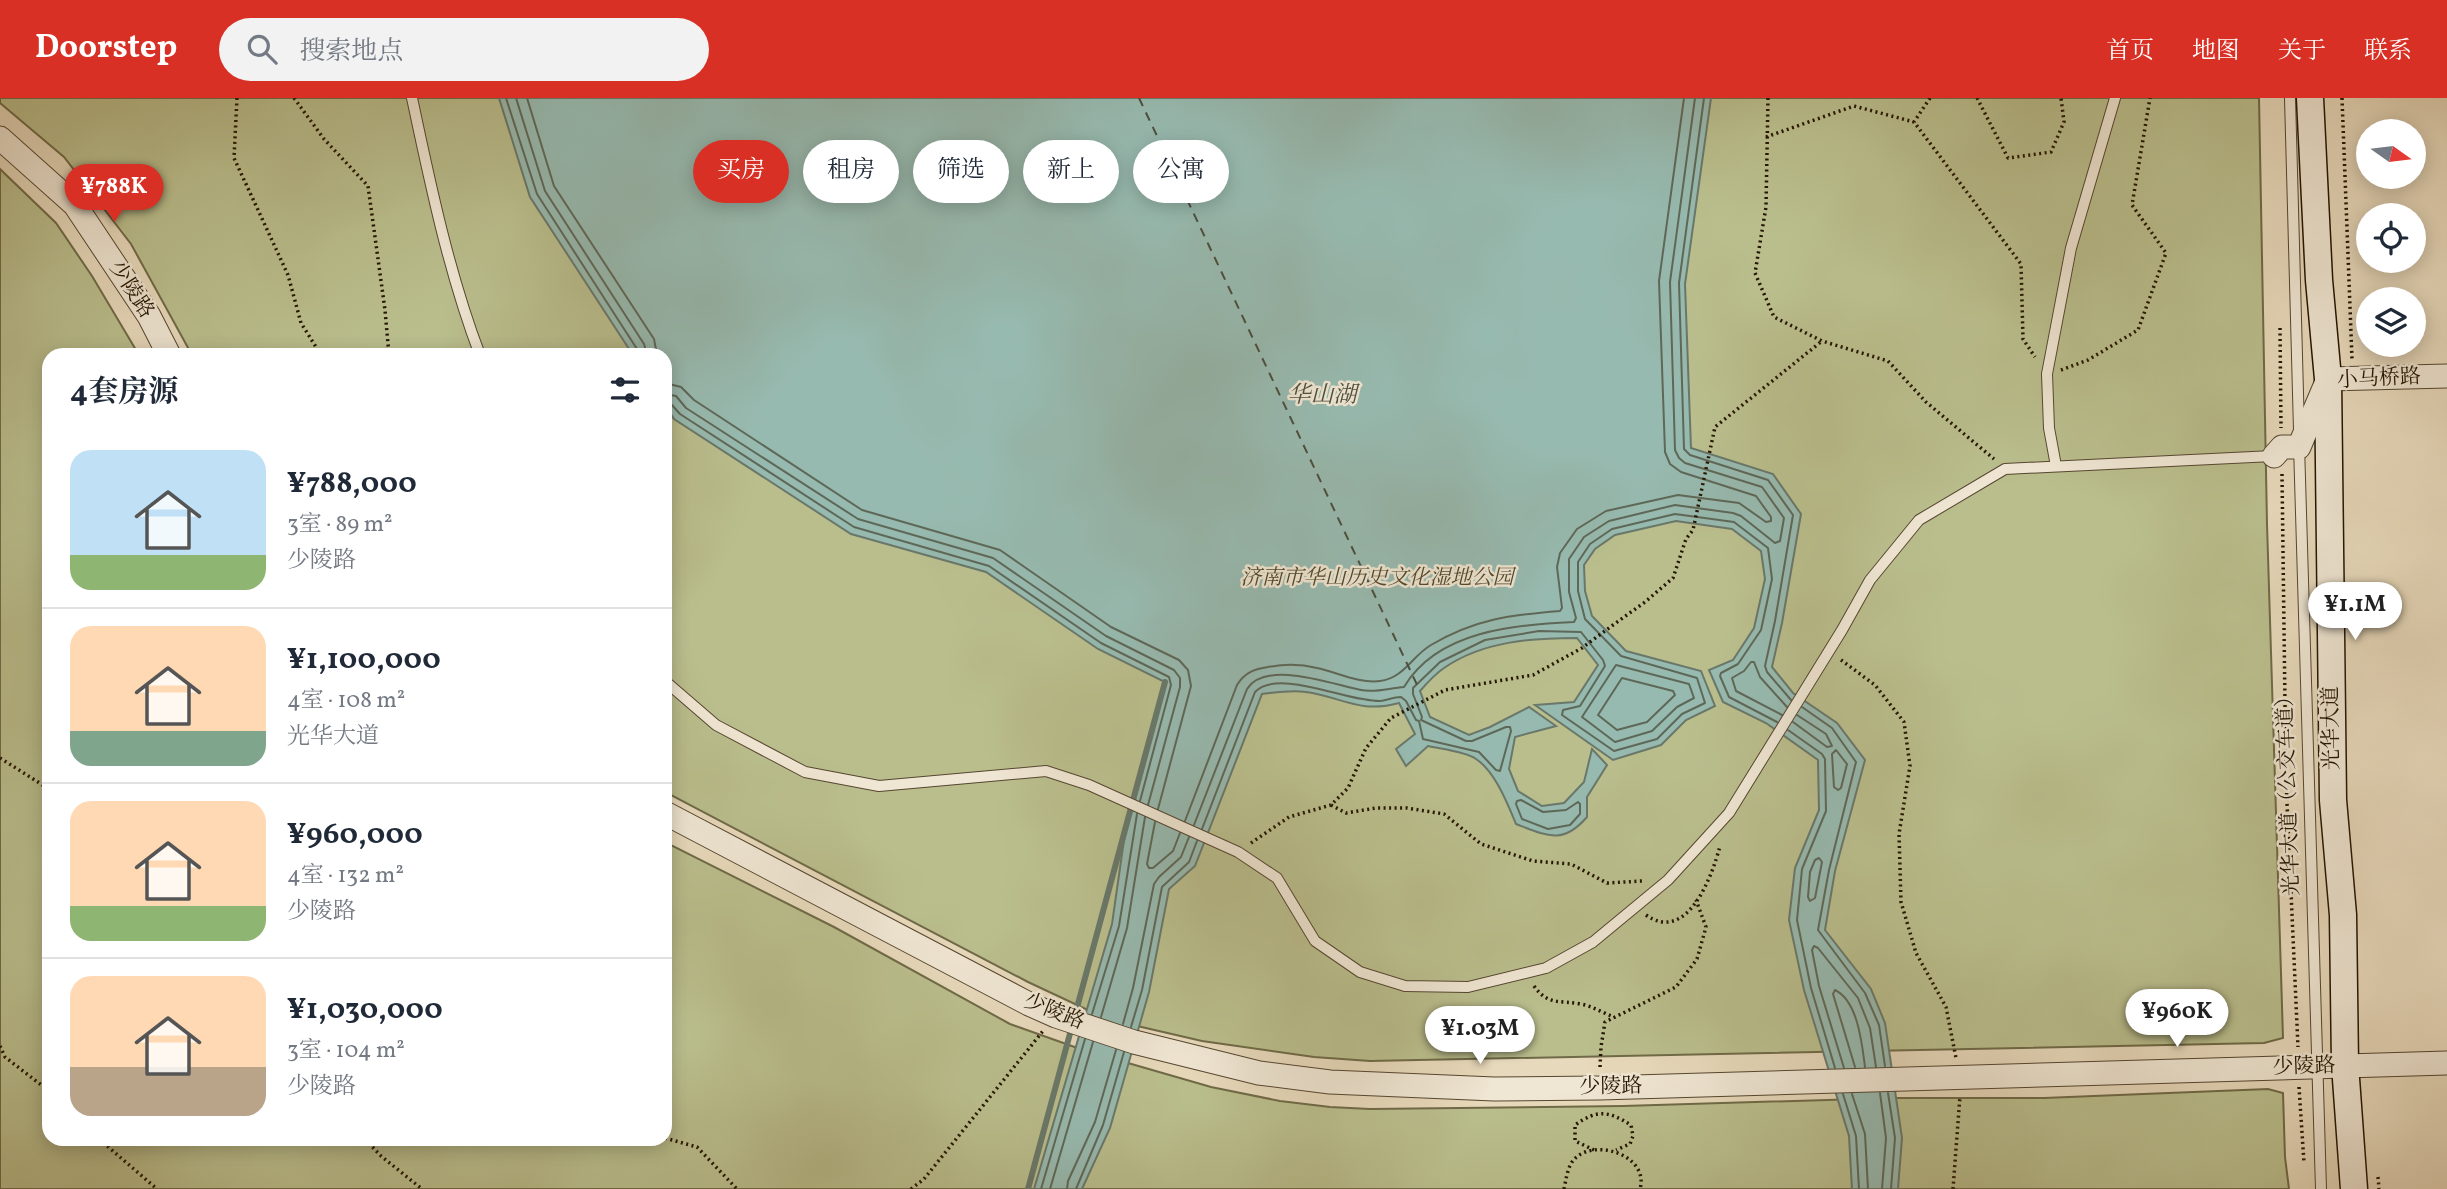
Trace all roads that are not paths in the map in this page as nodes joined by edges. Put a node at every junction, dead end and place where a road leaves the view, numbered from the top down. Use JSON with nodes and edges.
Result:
{"nodes":[{"id":1,"x":412,"y":98,"type":"edge"},
{"id":2,"x":2115,"y":98,"type":"edge"},
{"id":3,"x":2290,"y":98,"type":"edge"},
{"id":4,"x":2310,"y":98,"type":"edge"},
{"id":5,"x":0,"y":138,"type":"edge"},
{"id":6,"x":165,"y":348,"type":"edge"},
{"id":7,"x":477,"y":348,"type":"edge"},
{"id":8,"x":2447,"y":376,"type":"edge"},
{"id":9,"x":2328,"y":379,"type":"junction"},
{"id":10,"x":2285,"y":450,"type":"junction"},
{"id":11,"x":2056,"y":466,"type":"junction"},
{"id":12,"x":672,"y":687,"type":"edge"},
{"id":13,"x":672,"y":817,"type":"edge"},
{"id":14,"x":2447,"y":1063,"type":"edge"},
{"id":15,"x":2345,"y":1065,"type":"junction"},
{"id":16,"x":2307,"y":1066,"type":"junction"},
{"id":17,"x":2321,"y":1189,"type":"edge"},
{"id":18,"x":2354,"y":1189,"type":"edge"}],
"edges":[{"from":1,"to":7,"type":"lane"},
{"from":2,"to":11,"type":"lane"},
{"from":3,"to":10,"type":"lane","name":"光华大道（公交车道）"},
{"from":4,"to":9,"type":"main road","name":"光华大道"},
{"from":5,"to":6,"type":"street","name":"少陵路"},
{"from":8,"to":9,"type":"street","name":"小马桥路"},
{"from":9,"to":10,"type":"street","name":"小马桥路"},
{"from":9,"to":15,"type":"main road","name":"光华大道"},
{"from":10,"to":11,"type":"lane"},
{"from":10,"to":16,"type":"lane","name":"光华大道（公交车道）"},
{"from":11,"to":12,"type":"lane"},
{"from":13,"to":16,"type":"street","name":"少陵路"},
{"from":14,"to":15,"type":"street","name":"少陵路"},
{"from":15,"to":16,"type":"street","name":"少陵路"},
{"from":15,"to":18,"type":"main road","name":"光华大道"},
{"from":16,"to":17,"type":"lane","name":"光华大道（公交车道）"}]}
